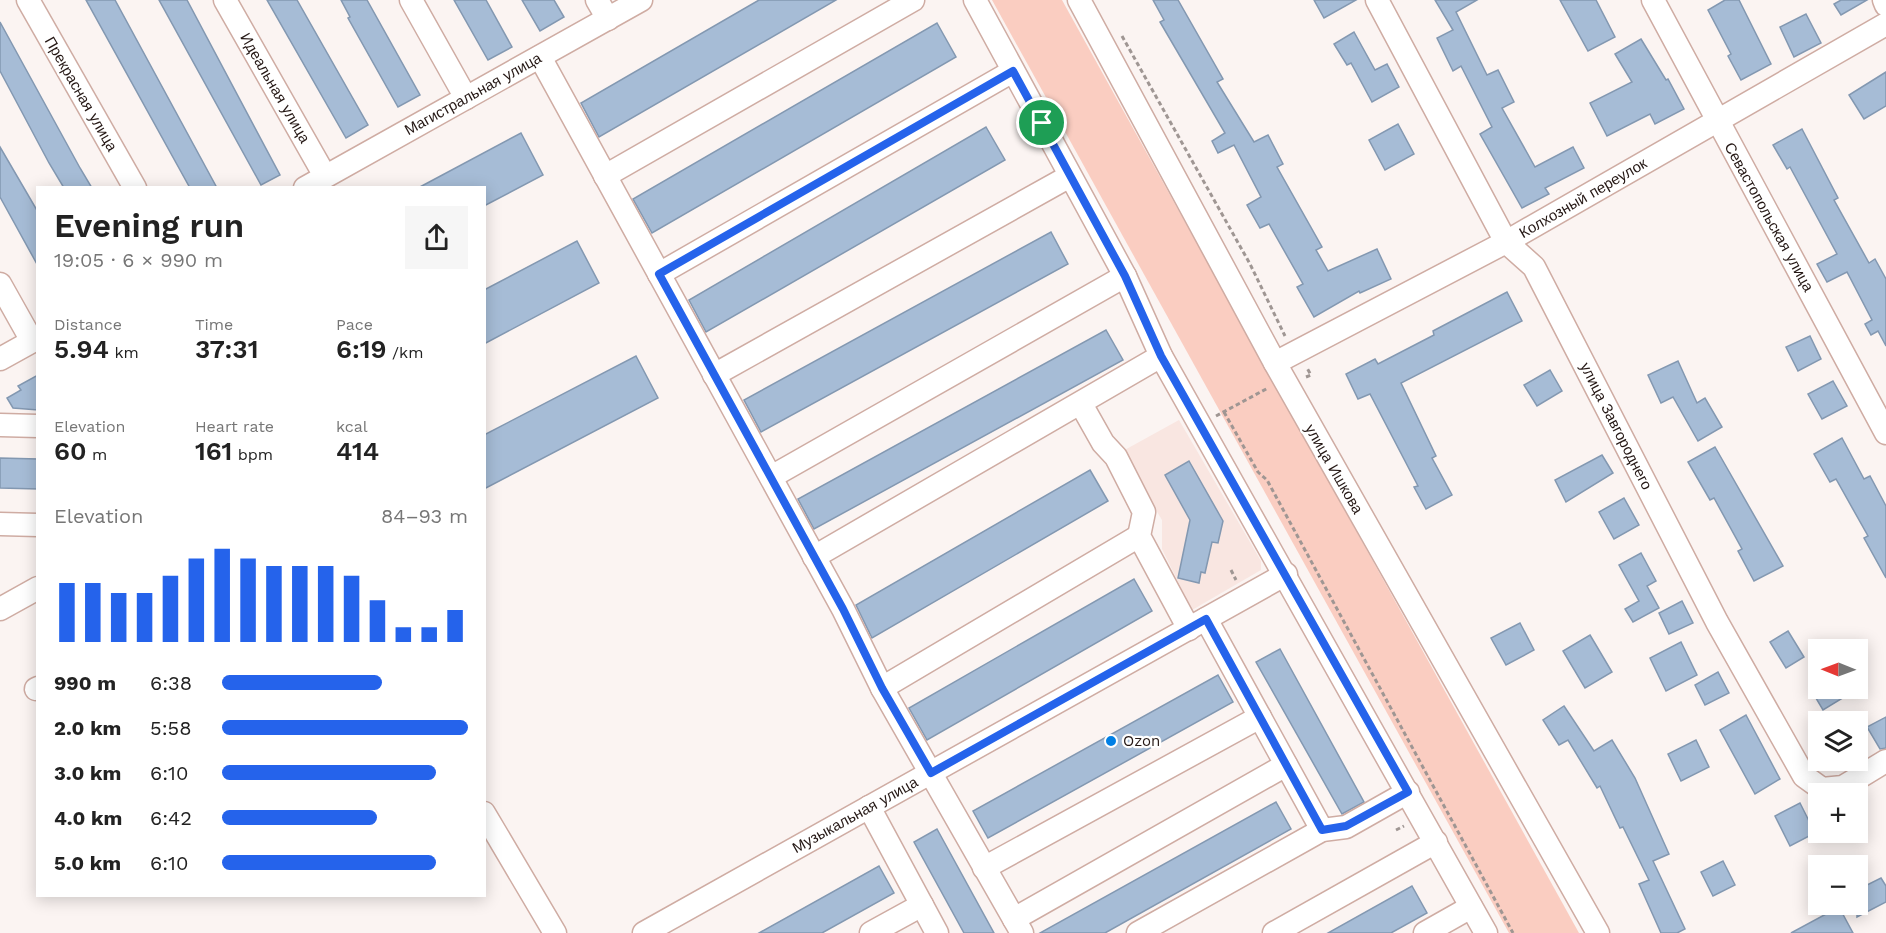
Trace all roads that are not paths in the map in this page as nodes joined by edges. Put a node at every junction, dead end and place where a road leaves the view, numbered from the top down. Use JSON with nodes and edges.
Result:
{"nodes":[{"id":1,"x":28,"y":0,"type":"edge"},
{"id":2,"x":225,"y":0,"type":"edge"},
{"id":3,"x":411,"y":0,"type":"edge"},
{"id":4,"x":641,"y":0,"type":"edge"},
{"id":5,"x":914,"y":0,"type":"edge"},
{"id":6,"x":975,"y":0,"type":"edge"},
{"id":7,"x":1078,"y":0,"type":"edge"},
{"id":8,"x":1377,"y":0,"type":"edge"},
{"id":9,"x":1653,"y":0,"type":"edge"},
{"id":10,"x":1884,"y":0,"type":"edge"},
{"id":11,"x":1886,"y":5,"type":"edge"},
{"id":12,"x":602,"y":9,"type":"edge"},
{"id":13,"x":1886,"y":24,"type":"edge"},
{"id":14,"x":540,"y":57,"type":"junction"},
{"id":15,"x":1013,"y":71,"type":"junction"},
{"id":16,"x":466,"y":98,"type":"junction"},
{"id":17,"x":1717,"y":121,"type":"junction"},
{"id":18,"x":325,"y":176,"type":"junction"},
{"id":19,"x":605,"y":176,"type":"junction"},
{"id":20,"x":1070,"y":176,"type":"junction"},
{"id":21,"x":134,"y":186,"type":"edge"},
{"id":22,"x":308,"y":186,"type":"edge"},
{"id":23,"x":1506,"y":242,"type":"junction"},
{"id":24,"x":659,"y":274,"type":"junction"},
{"id":25,"x":1125,"y":276,"type":"junction"},
{"id":26,"x":0,"y":284,"type":"edge"},
{"id":27,"x":35,"y":340,"type":"edge"},
{"id":28,"x":1161,"y":356,"type":"junction"},
{"id":29,"x":0,"y":359,"type":"edge"},
{"id":30,"x":1275,"y":363,"type":"junction"},
{"id":31,"x":714,"y":375,"type":"junction"},
{"id":32,"x":1081,"y":404,"type":"junction"},
{"id":33,"x":0,"y":425,"type":"edge"},
{"id":34,"x":36,"y":426,"type":"edge"},
{"id":35,"x":1886,"y":433,"type":"edge"},
{"id":36,"x":771,"y":477,"type":"junction"},
{"id":37,"x":0,"y":524,"type":"edge"},
{"id":38,"x":36,"y":525,"type":"edge"},
{"id":39,"x":1139,"y":536,"type":"junction"},
{"id":40,"x":814,"y":557,"type":"junction"},
{"id":41,"x":1286,"y":574,"type":"junction"},
{"id":42,"x":36,"y":589,"type":"edge"},
{"id":43,"x":0,"y":609,"type":"edge"},
{"id":44,"x":1198,"y":624,"type":"junction"},
{"id":45,"x":882,"y":688,"type":"junction"},
{"id":46,"x":1260,"y":717,"type":"junction"},
{"id":47,"x":1886,"y":761,"type":"edge"},
{"id":48,"x":1286,"y":765,"type":"junction"},
{"id":49,"x":931,"y":773,"type":"junction"},
{"id":50,"x":1408,"y":792,"type":"junction"},
{"id":51,"x":869,"y":807,"type":"junction"},
{"id":52,"x":486,"y":816,"type":"edge"},
{"id":53,"x":1322,"y":830,"type":"junction"},
{"id":54,"x":1436,"y":842,"type":"junction"},
{"id":55,"x":984,"y":867,"type":"junction"},
{"id":56,"x":922,"y":905,"type":"junction"},
{"id":57,"x":1471,"y":907,"type":"junction"},
{"id":58,"x":1018,"y":926,"type":"edge"},
{"id":59,"x":1143,"y":932,"type":"edge"},
{"id":60,"x":555,"y":933,"type":"edge"},
{"id":61,"x":644,"y":933,"type":"edge"},
{"id":62,"x":871,"y":933,"type":"edge"},
{"id":63,"x":937,"y":933,"type":"edge"},
{"id":64,"x":1274,"y":933,"type":"edge"},
{"id":65,"x":1425,"y":933,"type":"edge"},
{"id":66,"x":1486,"y":933,"type":"edge"},
{"id":67,"x":1598,"y":933,"type":"edge"}],
"edges":[{"from":1,"to":21,"type":"street","name":"Прекрасная улица"},
{"from":2,"to":18,"type":"street","name":"Идеальная улица"},
{"from":3,"to":16,"type":"street"},
{"from":4,"to":12,"type":"street","name":"Магистральная улица"},
{"from":5,"to":19,"type":"street"},
{"from":6,"to":15,"type":"street"},
{"from":7,"to":30,"type":"street","name":"улица Ишкова"},
{"from":8,"to":23,"type":"street","name":"улица Завгороднего"},
{"from":9,"to":17,"type":"street","name":"Севастопольская улица"},
{"from":10,"to":11,"type":"street"},
{"from":12,"to":14,"type":"street","name":"Магистральная улица"},
{"from":13,"to":17,"type":"street","name":"Колхозный переулок"},
{"from":14,"to":16,"type":"street","name":"Магистральная улица"},
{"from":14,"to":19,"type":"street"},
{"from":15,"to":20,"type":"street"},
{"from":15,"to":24,"type":"street"},
{"from":16,"to":18,"type":"street","name":"Магистральная улица"},
{"from":17,"to":23,"type":"street","name":"Колхозный переулок"},
{"from":17,"to":35,"type":"street","name":"Севастопольская улица"},
{"from":18,"to":22,"type":"street","name":"Магистральная улица"},
{"from":19,"to":24,"type":"street"},
{"from":20,"to":25,"type":"street"},
{"from":20,"to":31,"type":"street"},
{"from":23,"to":30,"type":"street","name":"Колхозный переулок"},
{"from":23,"to":47,"type":"street","name":"улица Завгороднего"},
{"from":24,"to":31,"type":"street"},
{"from":25,"to":28,"type":"street"},
{"from":25,"to":36,"type":"street"},
{"from":26,"to":27,"type":"street"},
{"from":27,"to":29,"type":"street"},
{"from":28,"to":32,"type":"street"},
{"from":28,"to":41,"type":"street"},
{"from":30,"to":67,"type":"street","name":"улица Ишкова"},
{"from":31,"to":36,"type":"street"},
{"from":32,"to":39,"type":"street"},
{"from":32,"to":40,"type":"street"},
{"from":33,"to":34,"type":"street"},
{"from":36,"to":40,"type":"street"},
{"from":37,"to":38,"type":"street"},
{"from":39,"to":44,"type":"street"},
{"from":39,"to":45,"type":"street"},
{"from":40,"to":45,"type":"street"},
{"from":41,"to":44,"type":"street","name":"Музыкальная улица"},
{"from":41,"to":50,"type":"street"},
{"from":42,"to":43,"type":"street"},
{"from":44,"to":46,"type":"street"},
{"from":44,"to":49,"type":"street","name":"Музыкальная улица"},
{"from":45,"to":49,"type":"street"},
{"from":46,"to":48,"type":"street"},
{"from":46,"to":55,"type":"street"},
{"from":48,"to":53,"type":"street"},
{"from":48,"to":58,"type":"street"},
{"from":49,"to":51,"type":"street","name":"Музыкальная улица"},
{"from":49,"to":55,"type":"street"},
{"from":50,"to":53,"type":"street"},
{"from":50,"to":54,"type":"street"},
{"from":51,"to":56,"type":"street"},
{"from":51,"to":61,"type":"street","name":"Музыкальная улица"},
{"from":52,"to":60,"type":"street"},
{"from":53,"to":59,"type":"street"},
{"from":54,"to":57,"type":"street"},
{"from":54,"to":64,"type":"street"},
{"from":55,"to":58,"type":"street"},
{"from":56,"to":62,"type":"street"},
{"from":56,"to":63,"type":"street"},
{"from":57,"to":65,"type":"street"},
{"from":57,"to":66,"type":"street"}]}
